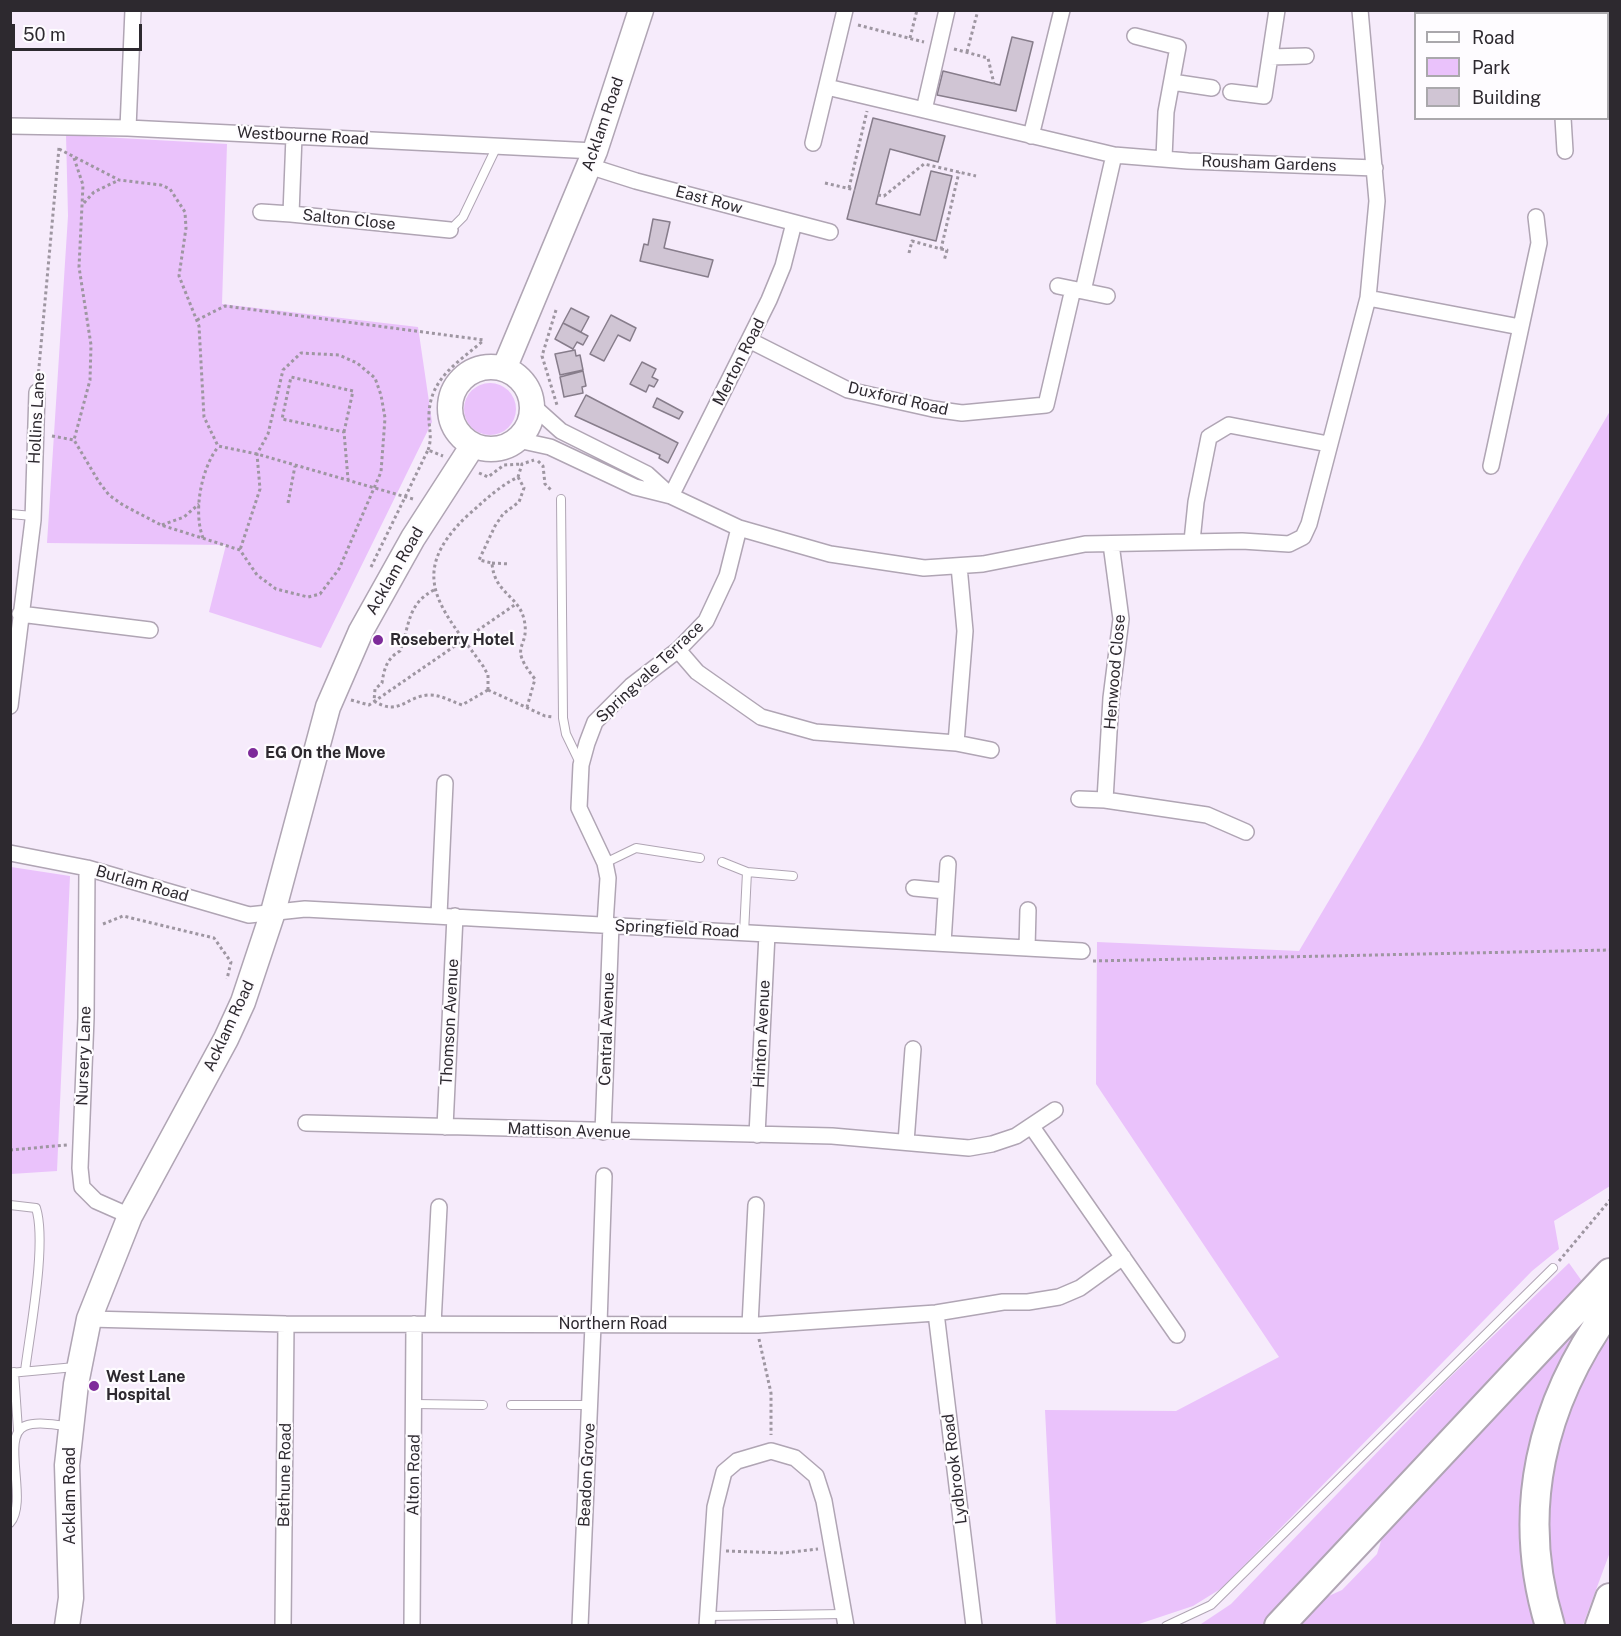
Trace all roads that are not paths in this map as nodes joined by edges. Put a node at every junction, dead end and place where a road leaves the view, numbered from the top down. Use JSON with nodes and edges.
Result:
{"nodes":[{"id":1,"x":133,"y":10,"type":"edge"},
{"id":2,"x":641,"y":10,"type":"edge"},
{"id":3,"x":845,"y":10,"type":"edge"},
{"id":4,"x":947,"y":10,"type":"edge"},
{"id":5,"x":1277,"y":10,"type":"edge"},
{"id":6,"x":1360,"y":10,"type":"edge"},
{"id":7,"x":1060,"y":15,"type":"edge"},
{"id":8,"x":1135,"y":36,"type":"dead end"},
{"id":9,"x":1306,"y":56,"type":"dead end"},
{"id":10,"x":1270,"y":57,"type":"junction"},
{"id":11,"x":1172,"y":82,"type":"junction"},
{"id":12,"x":827,"y":87,"type":"junction"},
{"id":13,"x":1212,"y":88,"type":"dead end"},
{"id":14,"x":1232,"y":92,"type":"dead end"},
{"id":15,"x":924,"y":110,"type":"junction"},
{"id":16,"x":1563,"y":120,"type":"edge"},
{"id":17,"x":10,"y":126,"type":"edge"},
{"id":18,"x":128,"y":128,"type":"junction"},
{"id":19,"x":294,"y":135,"type":"junction"},
{"id":20,"x":1031,"y":136,"type":"junction"},
{"id":21,"x":813,"y":143,"type":"dead end"},
{"id":22,"x":497,"y":146,"type":"junction"},
{"id":23,"x":1565,"y":151,"type":"dead end"},
{"id":24,"x":1114,"y":155,"type":"junction"},
{"id":25,"x":1164,"y":158,"type":"junction"},
{"id":26,"x":592,"y":159,"type":"junction"},
{"id":27,"x":1375,"y":168,"type":"junction"},
{"id":28,"x":261,"y":212,"type":"dead end"},
{"id":29,"x":291,"y":214,"type":"junction"},
{"id":30,"x":1536,"y":217,"type":"dead end"},
{"id":31,"x":794,"y":223,"type":"junction"},
{"id":32,"x":450,"y":230,"type":"joint"},
{"id":33,"x":830,"y":232,"type":"dead end"},
{"id":34,"x":1071,"y":288,"type":"junction"},
{"id":35,"x":1107,"y":296,"type":"dead end"},
{"id":36,"x":1368,"y":298,"type":"junction"},
{"id":37,"x":1520,"y":327,"type":"junction"},
{"id":38,"x":749,"y":340,"type":"junction"},
{"id":39,"x":504,"y":369,"type":"junction"},
{"id":40,"x":37,"y":392,"type":"road end"},
{"id":41,"x":532,"y":405,"type":"junction"},
{"id":42,"x":1328,"y":444,"type":"junction"},
{"id":43,"x":473,"y":445,"type":"junction"},
{"id":44,"x":532,"y":448,"type":"junction"},
{"id":45,"x":1491,"y":466,"type":"dead end"},
{"id":46,"x":671,"y":496,"type":"junction"},
{"id":47,"x":561,"y":498,"type":"road end"},
{"id":48,"x":10,"y":514,"type":"edge"},
{"id":49,"x":33,"y":516,"type":"junction"},
{"id":50,"x":739,"y":528,"type":"junction"},
{"id":51,"x":1192,"y":541,"type":"junction"},
{"id":52,"x":1111,"y":544,"type":"junction"},
{"id":53,"x":959,"y":566,"type":"junction"},
{"id":54,"x":16,"y":591,"type":"edge"},
{"id":55,"x":20,"y":614,"type":"junction"},
{"id":56,"x":150,"y":630,"type":"dead end"},
{"id":57,"x":14,"y":638,"type":"edge"},
{"id":58,"x":678,"y":650,"type":"junction"},
{"id":59,"x":10,"y":706,"type":"edge"},
{"id":60,"x":956,"y":743,"type":"junction"},
{"id":61,"x":992,"y":750,"type":"dead end"},
{"id":62,"x":581,"y":765,"type":"junction"},
{"id":63,"x":445,"y":783,"type":"dead end"},
{"id":64,"x":1079,"y":800,"type":"dead end"},
{"id":65,"x":1105,"y":800,"type":"junction"},
{"id":66,"x":1246,"y":832,"type":"dead end"},
{"id":67,"x":10,"y":853,"type":"edge"},
{"id":68,"x":602,"y":857,"type":"junction"},
{"id":69,"x":700,"y":858,"type":"dead end"},
{"id":70,"x":722,"y":861,"type":"dead end"},
{"id":71,"x":948,"y":864,"type":"dead end"},
{"id":72,"x":87,"y":868,"type":"junction"},
{"id":73,"x":747,"y":872,"type":"junction"},
{"id":74,"x":793,"y":876,"type":"dead end"},
{"id":75,"x":914,"y":888,"type":"dead end"},
{"id":76,"x":946,"y":891,"type":"junction"},
{"id":77,"x":1028,"y":910,"type":"dead end"},
{"id":78,"x":273,"y":912,"type":"junction"},
{"id":79,"x":439,"y":915,"type":"junction"},
{"id":80,"x":455,"y":916,"type":"junction"},
{"id":81,"x":608,"y":925,"type":"junction"},
{"id":82,"x":744,"y":933,"type":"junction"},
{"id":83,"x":767,"y":934,"type":"junction"},
{"id":84,"x":943,"y":943,"type":"junction"},
{"id":85,"x":1027,"y":948,"type":"junction"},
{"id":86,"x":1082,"y":951,"type":"road end"},
{"id":87,"x":913,"y":1049,"type":"dead end"},
{"id":88,"x":1055,"y":1110,"type":"dead end"},
{"id":89,"x":306,"y":1123,"type":"dead end"},
{"id":90,"x":445,"y":1127,"type":"junction"},
{"id":91,"x":1032,"y":1127,"type":"junction"},
{"id":92,"x":603,"y":1132,"type":"junction"},
{"id":93,"x":757,"y":1135,"type":"junction"},
{"id":94,"x":906,"y":1142,"type":"junction"},
{"id":95,"x":604,"y":1176,"type":"dead end"},
{"id":96,"x":10,"y":1205,"type":"edge"},
{"id":97,"x":756,"y":1205,"type":"dead end"},
{"id":98,"x":440,"y":1207,"type":"dead end"},
{"id":99,"x":130,"y":1216,"type":"junction"},
{"id":100,"x":1123,"y":1257,"type":"junction"},
{"id":101,"x":1553,"y":1268,"type":"road end"},
{"id":102,"x":1611,"y":1273,"type":"edge"},
{"id":103,"x":1611,"y":1308,"type":"edge"},
{"id":104,"x":936,"y":1313,"type":"junction"},
{"id":105,"x":89,"y":1319,"type":"junction"},
{"id":106,"x":286,"y":1324,"type":"junction"},
{"id":107,"x":414,"y":1324,"type":"junction"},
{"id":108,"x":433,"y":1324,"type":"junction"},
{"id":109,"x":596,"y":1324,"type":"junction"},
{"id":110,"x":754,"y":1325,"type":"junction"},
{"id":111,"x":1177,"y":1335,"type":"dead end"},
{"id":112,"x":80,"y":1366,"type":"junction"},
{"id":113,"x":25,"y":1371,"type":"junction"},
{"id":114,"x":12,"y":1372,"type":"edge"},
{"id":115,"x":416,"y":1404,"type":"junction"},
{"id":116,"x":483,"y":1405,"type":"dead end"},
{"id":117,"x":590,"y":1405,"type":"junction"},
{"id":118,"x":511,"y":1406,"type":"dead end"},
{"id":119,"x":71,"y":1427,"type":"junction"},
{"id":120,"x":18,"y":1430,"type":"junction"},
{"id":121,"x":10,"y":1523,"type":"edge"},
{"id":122,"x":71,"y":1598,"type":"junction"},
{"id":123,"x":1611,"y":1598,"type":"edge"},
{"id":124,"x":844,"y":1620,"type":"edge"},
{"id":125,"x":707,"y":1621,"type":"edge"},
{"id":126,"x":67,"y":1626,"type":"edge"},
{"id":127,"x":82,"y":1626,"type":"edge"},
{"id":128,"x":283,"y":1626,"type":"edge"},
{"id":129,"x":412,"y":1626,"type":"edge"},
{"id":130,"x":580,"y":1626,"type":"edge"},
{"id":131,"x":974,"y":1626,"type":"edge"},
{"id":132,"x":1166,"y":1626,"type":"edge"},
{"id":133,"x":1279,"y":1626,"type":"edge"},
{"id":134,"x":1550,"y":1626,"type":"edge"},
{"id":135,"x":1600,"y":1626,"type":"edge"}],
"edges":[{"from":1,"to":18,"type":"street"},
{"from":2,"to":26,"type":"main road","name":"Acklam Road"},
{"from":3,"to":12,"type":"street"},
{"from":4,"to":15,"type":"street"},
{"from":5,"to":10,"type":"street"},
{"from":6,"to":27,"type":"street"},
{"from":7,"to":20,"type":"street"},
{"from":8,"to":11,"type":"street"},
{"from":9,"to":10,"type":"street"},
{"from":10,"to":14,"type":"street"},
{"from":11,"to":13,"type":"street"},
{"from":11,"to":25,"type":"street"},
{"from":12,"to":15,"type":"street","name":"Rousham Gardens"},
{"from":12,"to":21,"type":"street"},
{"from":15,"to":20,"type":"street","name":"Rousham Gardens"},
{"from":16,"to":23,"type":"street"},
{"from":17,"to":18,"type":"street","name":"Westbourne Road"},
{"from":18,"to":19,"type":"street","name":"Westbourne Road"},
{"from":19,"to":22,"type":"street","name":"Westbourne Road"},
{"from":19,"to":29,"type":"street","name":"Salton Close"},
{"from":20,"to":24,"type":"street","name":"Rousham Gardens"},
{"from":22,"to":26,"type":"street","name":"Westbourne Road"},
{"from":22,"to":32,"type":"lane"},
{"from":24,"to":25,"type":"street","name":"Rousham Gardens"},
{"from":24,"to":34,"type":"street"},
{"from":25,"to":27,"type":"street","name":"Rousham Gardens"},
{"from":26,"to":31,"type":"street","name":"East Row"},
{"from":26,"to":39,"type":"main road","name":"Acklam Road"},
{"from":27,"to":36,"type":"street"},
{"from":28,"to":29,"type":"street"},
{"from":29,"to":32,"type":"street","name":"Salton Close"},
{"from":30,"to":37,"type":"street"},
{"from":31,"to":33,"type":"street","name":"East Row"},
{"from":31,"to":38,"type":"street","name":"Merton Road"},
{"from":34,"to":35,"type":"street"},
{"from":34,"to":38,"type":"street","name":"Duxford Road"},
{"from":36,"to":37,"type":"street"},
{"from":36,"to":42,"type":"street"},
{"from":37,"to":45,"type":"street"},
{"from":38,"to":46,"type":"street","name":"Merton Road"},
{"from":39,"to":41,"type":"main road"},
{"from":39,"to":43,"type":"main road"},
{"from":40,"to":49,"type":"street","name":"Hollins Lane"},
{"from":41,"to":44,"type":"main road"},
{"from":41,"to":46,"type":"street"},
{"from":42,"to":51,"type":"street"},
{"from":42,"to":51,"type":"street"},
{"from":43,"to":44,"type":"main road"},
{"from":43,"to":78,"type":"main road","name":"Acklam Road"},
{"from":44,"to":46,"type":"street"},
{"from":46,"to":50,"type":"street"},
{"from":47,"to":62,"type":"lane"},
{"from":48,"to":49,"type":"lane"},
{"from":49,"to":54,"type":"street","name":"Hollins Lane"},
{"from":50,"to":53,"type":"street"},
{"from":50,"to":58,"type":"street","name":"Springvale Terrace"},
{"from":51,"to":52,"type":"street"},
{"from":52,"to":53,"type":"street"},
{"from":52,"to":65,"type":"street","name":"Henwood Close"},
{"from":53,"to":60,"type":"street"},
{"from":54,"to":55,"type":"street","name":"Hollins Lane"},
{"from":55,"to":56,"type":"street"},
{"from":55,"to":57,"type":"street","name":"Hollins Lane"},
{"from":57,"to":59,"type":"street","name":"Hollins Lane"},
{"from":58,"to":60,"type":"street"},
{"from":58,"to":62,"type":"street","name":"Springvale Terrace"},
{"from":60,"to":61,"type":"street"},
{"from":62,"to":68,"type":"street","name":"Springvale Terrace"},
{"from":63,"to":79,"type":"street"},
{"from":64,"to":65,"type":"street"},
{"from":65,"to":66,"type":"street"},
{"from":67,"to":72,"type":"street","name":"Burlam Road"},
{"from":68,"to":69,"type":"lane"},
{"from":68,"to":81,"type":"street","name":"Central Avenue"},
{"from":70,"to":73,"type":"lane"},
{"from":71,"to":76,"type":"street"},
{"from":72,"to":78,"type":"street","name":"Burlam Road"},
{"from":72,"to":99,"type":"street","name":"Nursery Lane"},
{"from":73,"to":74,"type":"lane"},
{"from":73,"to":82,"type":"lane"},
{"from":75,"to":76,"type":"street"},
{"from":76,"to":84,"type":"street"},
{"from":77,"to":85,"type":"street"},
{"from":78,"to":79,"type":"street","name":"Springfield Road"},
{"from":78,"to":99,"type":"main road","name":"Acklam Road"},
{"from":79,"to":80,"type":"street","name":"Springfield Road"},
{"from":80,"to":81,"type":"street","name":"Springfield Road"},
{"from":80,"to":90,"type":"street","name":"Thomson Avenue"},
{"from":81,"to":82,"type":"street","name":"Springfield Road"},
{"from":81,"to":92,"type":"street","name":"Central Avenue"},
{"from":82,"to":83,"type":"street","name":"Springfield Road"},
{"from":83,"to":84,"type":"street","name":"Springfield Road"},
{"from":83,"to":93,"type":"street","name":"Hinton Avenue"},
{"from":84,"to":85,"type":"street","name":"Springfield Road"},
{"from":85,"to":86,"type":"street","name":"Springfield Road"},
{"from":87,"to":94,"type":"street"},
{"from":88,"to":91,"type":"street","name":"Mattison Avenue"},
{"from":89,"to":90,"type":"street","name":"Mattison Avenue"},
{"from":90,"to":92,"type":"street","name":"Mattison Avenue"},
{"from":91,"to":94,"type":"street","name":"Mattison Avenue"},
{"from":91,"to":100,"type":"street"},
{"from":92,"to":93,"type":"street","name":"Mattison Avenue"},
{"from":93,"to":94,"type":"street","name":"Mattison Avenue"},
{"from":95,"to":109,"type":"street"},
{"from":96,"to":113,"type":"lane"},
{"from":97,"to":110,"type":"street"},
{"from":98,"to":108,"type":"street"},
{"from":99,"to":105,"type":"main road","name":"Acklam Road"},
{"from":100,"to":104,"type":"street","name":"Northern Road"},
{"from":100,"to":111,"type":"street"},
{"from":101,"to":132,"type":"lane"},
{"from":102,"to":133,"type":"highway"},
{"from":103,"to":134,"type":"highway"},
{"from":104,"to":110,"type":"street","name":"Northern Road"},
{"from":104,"to":131,"type":"street","name":"Lydbrook Road"},
{"from":105,"to":106,"type":"street","name":"Northern Road"},
{"from":105,"to":112,"type":"main road","name":"Acklam Road"},
{"from":106,"to":107,"type":"street","name":"Northern Road"},
{"from":106,"to":128,"type":"street","name":"Bethune Road"},
{"from":107,"to":108,"type":"street","name":"Northern Road"},
{"from":107,"to":115,"type":"street","name":"Alton Road"},
{"from":108,"to":109,"type":"street","name":"Northern Road"},
{"from":109,"to":110,"type":"street","name":"Northern Road"},
{"from":109,"to":117,"type":"street","name":"Beadon Grove"},
{"from":112,"to":113,"type":"lane"},
{"from":112,"to":119,"type":"main road","name":"Acklam Road"},
{"from":113,"to":114,"type":"lane"},
{"from":114,"to":120,"type":"lane"},
{"from":115,"to":116,"type":"lane"},
{"from":115,"to":129,"type":"street","name":"Alton Road"},
{"from":117,"to":118,"type":"lane"},
{"from":117,"to":130,"type":"street","name":"Beadon Grove"},
{"from":119,"to":120,"type":"lane"},
{"from":119,"to":122,"type":"main road","name":"Acklam Road"},
{"from":120,"to":121,"type":"lane"},
{"from":122,"to":126,"type":"main road","name":"Acklam Road"},
{"from":122,"to":127,"type":"street"},
{"from":123,"to":135,"type":"highway"},
{"from":124,"to":125,"type":"lane"},
{"from":124,"to":125,"type":"street"}]}
